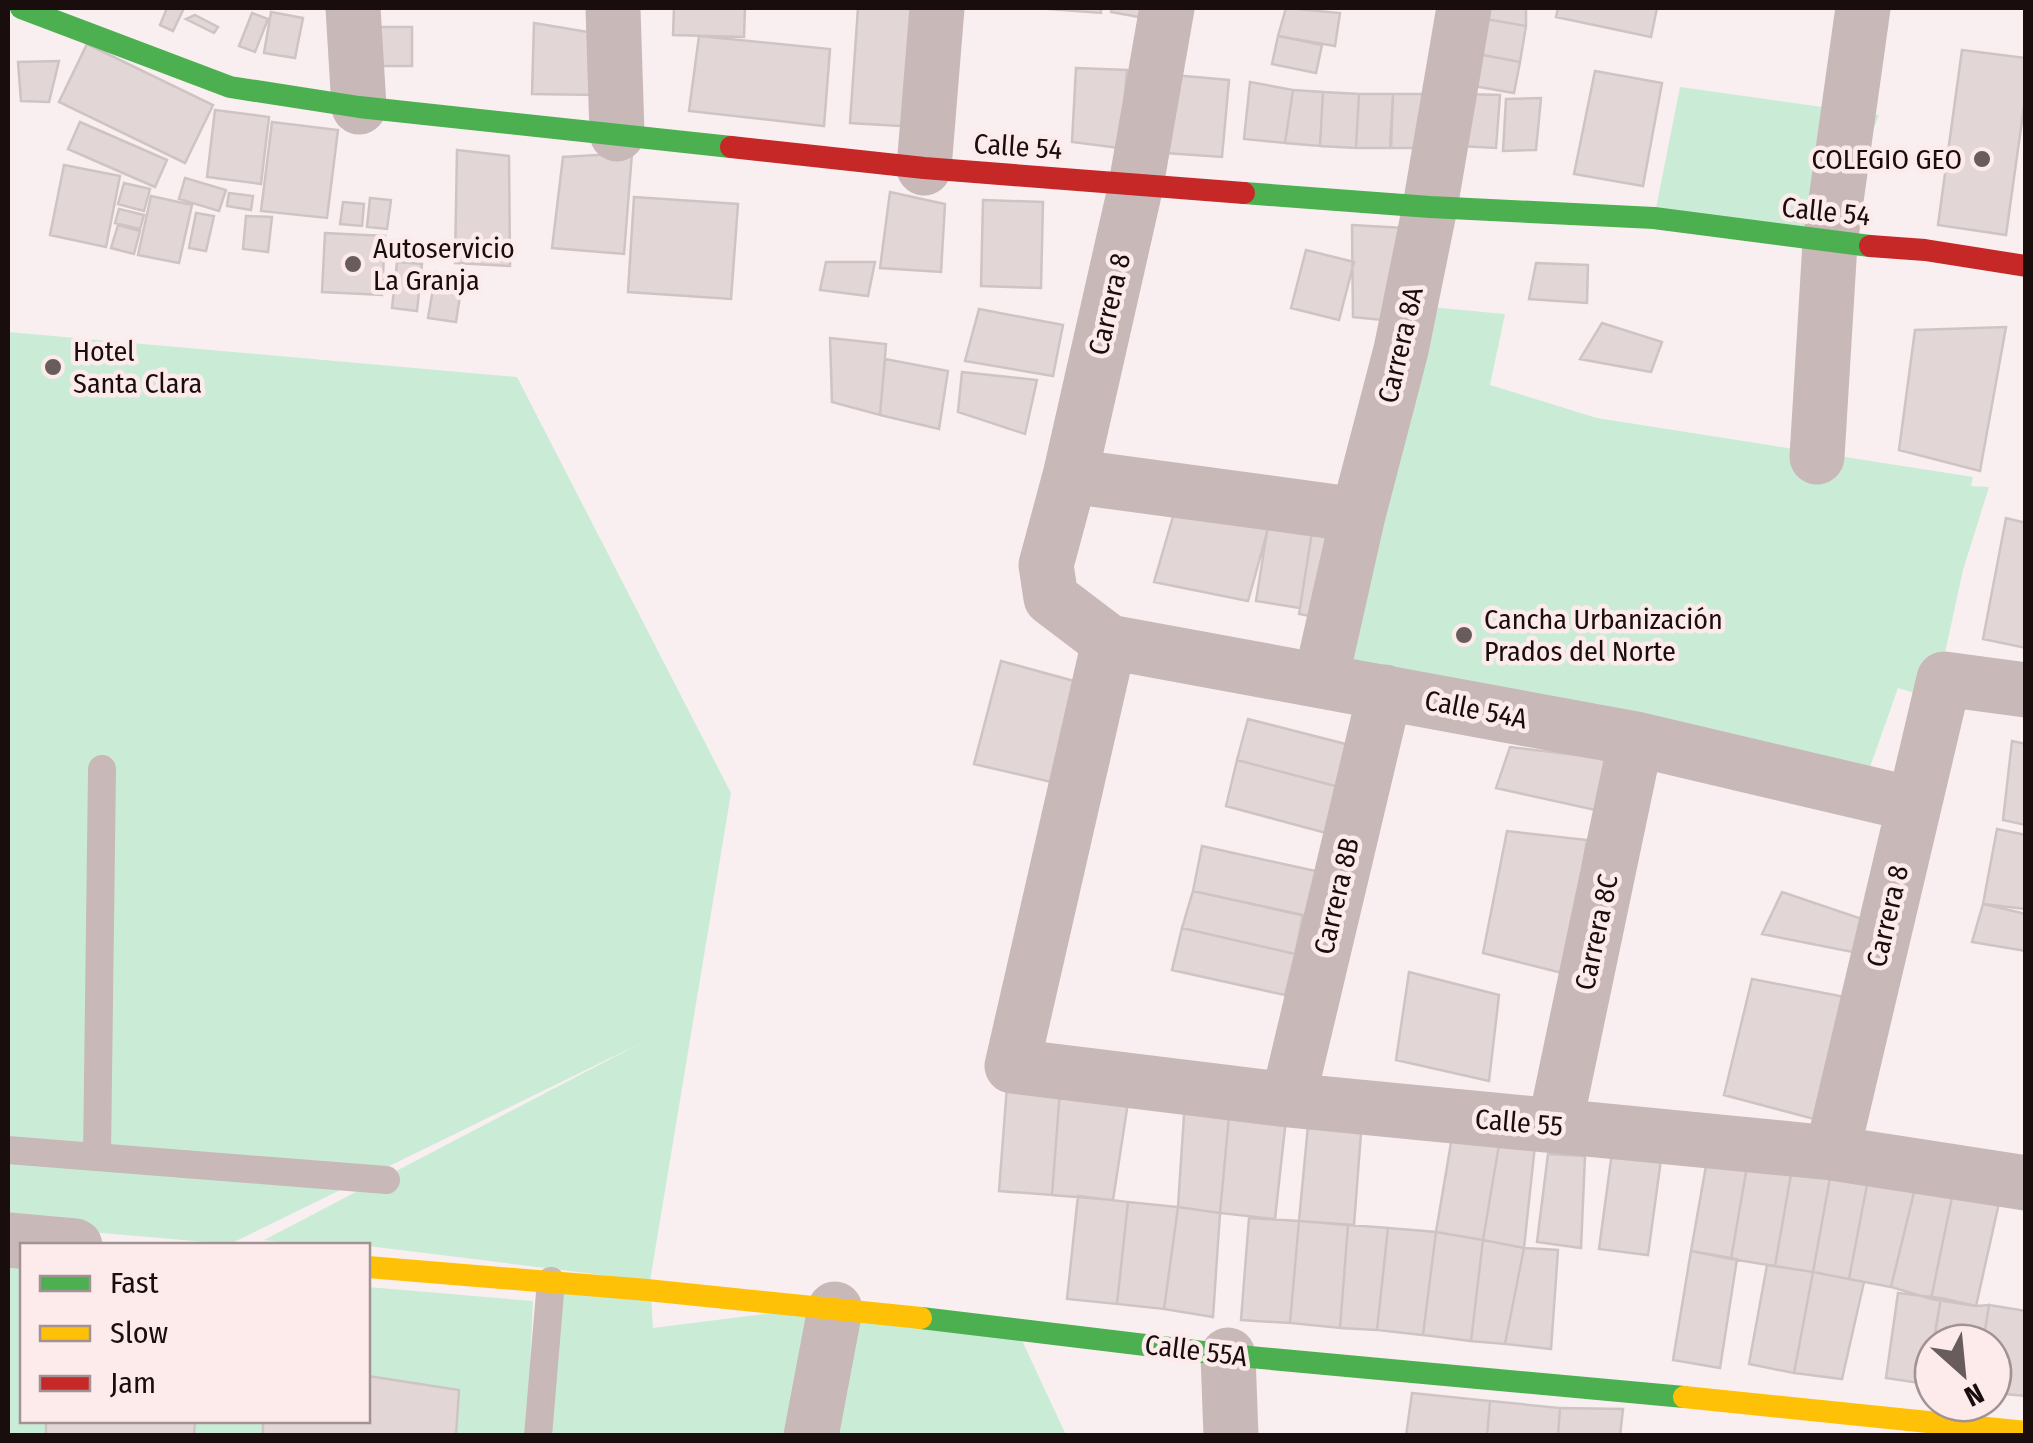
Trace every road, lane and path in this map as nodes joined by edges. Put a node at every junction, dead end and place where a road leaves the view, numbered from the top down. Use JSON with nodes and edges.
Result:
{"nodes":[{"id":1,"x":21,"y":8,"type":"edge"},
{"id":2,"x":353,"y":8,"type":"edge"},
{"id":3,"x":613,"y":8,"type":"edge"},
{"id":4,"x":938,"y":8,"type":"edge"},
{"id":5,"x":1168,"y":8,"type":"edge"},
{"id":6,"x":1464,"y":8,"type":"edge"},
{"id":7,"x":1863,"y":8,"type":"edge"},
{"id":8,"x":359,"y":106,"type":"junction"},
{"id":9,"x":618,"y":134,"type":"junction"},
{"id":10,"x":924,"y":168,"type":"junction"},
{"id":11,"x":1136,"y":185,"type":"junction"},
{"id":12,"x":1430,"y":207,"type":"junction"},
{"id":13,"x":1830,"y":243,"type":"junction"},
{"id":14,"x":2026,"y":266,"type":"edge"},
{"id":15,"x":1817,"y":457,"type":"dead end"},
{"id":16,"x":1070,"y":476,"type":"junction"},
{"id":17,"x":1358,"y":515,"type":"junction"},
{"id":18,"x":1051,"y":598,"type":"joint"},
{"id":19,"x":1108,"y":642,"type":"junction"},
{"id":20,"x":1321,"y":679,"type":"junction"},
{"id":21,"x":2026,"y":690,"type":"edge"},
{"id":22,"x":1384,"y":692,"type":"junction"},
{"id":23,"x":1636,"y":739,"type":"junction"},
{"id":24,"x":102,"y":769,"type":"dead end"},
{"id":25,"x":1912,"y":804,"type":"junction"},
{"id":26,"x":1288,"y":1100,"type":"junction"},
{"id":27,"x":1556,"y":1125,"type":"junction"},
{"id":28,"x":8,"y":1150,"type":"edge"},
{"id":29,"x":1832,"y":1153,"type":"junction"},
{"id":30,"x":97,"y":1157,"type":"junction"},
{"id":31,"x":386,"y":1180,"type":"dead end"},
{"id":32,"x":2026,"y":1183,"type":"edge"},
{"id":33,"x":8,"y":1240,"type":"edge"},
{"id":34,"x":42,"y":1243,"type":"edge"},
{"id":35,"x":370,"y":1268,"type":"edge"},
{"id":36,"x":551,"y":1281,"type":"junction"},
{"id":37,"x":835,"y":1309,"type":"junction"},
{"id":38,"x":1228,"y":1355,"type":"junction"},
{"id":39,"x":1903,"y":1427,"type":"edge"},
{"id":40,"x":2026,"y":1432,"type":"edge"},
{"id":41,"x":538,"y":1436,"type":"edge"},
{"id":42,"x":810,"y":1436,"type":"edge"},
{"id":43,"x":1232,"y":1436,"type":"edge"}],
"edges":[{"from":1,"to":8,"type":"street","name":"Calle 54"},
{"from":2,"to":8,"type":"street"},
{"from":3,"to":9,"type":"street"},
{"from":4,"to":10,"type":"street"},
{"from":5,"to":11,"type":"street","name":"Carrera 8"},
{"from":6,"to":12,"type":"street","name":"Carrera 8A"},
{"from":7,"to":13,"type":"street"},
{"from":8,"to":9,"type":"street","name":"Calle 54"},
{"from":9,"to":10,"type":"street","name":"Calle 54"},
{"from":10,"to":11,"type":"street","name":"Calle 54"},
{"from":11,"to":12,"type":"street","name":"Calle 54"},
{"from":11,"to":16,"type":"street","name":"Carrera 8"},
{"from":12,"to":13,"type":"street","name":"Calle 54"},
{"from":12,"to":17,"type":"street","name":"Carrera 8A"},
{"from":13,"to":14,"type":"street","name":"Calle 54"},
{"from":13,"to":15,"type":"street"},
{"from":16,"to":17,"type":"street"},
{"from":16,"to":18,"type":"street","name":"Carrera 8"},
{"from":17,"to":20,"type":"street","name":"Carrera 8A"},
{"from":18,"to":19,"type":"street","name":"Calle 54A"},
{"from":19,"to":20,"type":"street","name":"Calle 54A"},
{"from":19,"to":26,"type":"street","name":"Calle 55"},
{"from":20,"to":22,"type":"street","name":"Calle 54A"},
{"from":21,"to":25,"type":"street","name":"Carrera 8"},
{"from":22,"to":23,"type":"street","name":"Calle 54A"},
{"from":22,"to":26,"type":"street","name":"Carrera 8B"},
{"from":23,"to":25,"type":"street","name":"Calle 54A"},
{"from":23,"to":27,"type":"street","name":"Carrera 8C"},
{"from":24,"to":30,"type":"lane"},
{"from":25,"to":29,"type":"street","name":"Carrera 8"},
{"from":26,"to":27,"type":"street","name":"Calle 55"},
{"from":27,"to":29,"type":"street","name":"Calle 55"},
{"from":28,"to":30,"type":"lane"},
{"from":29,"to":32,"type":"street","name":"Calle 55"},
{"from":30,"to":31,"type":"lane"},
{"from":33,"to":34,"type":"street"},
{"from":35,"to":36,"type":"street","name":"Calle 55A"},
{"from":36,"to":37,"type":"street","name":"Calle 55A"},
{"from":36,"to":41,"type":"lane"},
{"from":37,"to":38,"type":"street","name":"Calle 55A"},
{"from":37,"to":42,"type":"street"},
{"from":38,"to":39,"type":"street","name":"Calle 55A"},
{"from":38,"to":43,"type":"street"},
{"from":39,"to":40,"type":"street","name":"Calle 55A"}]}
